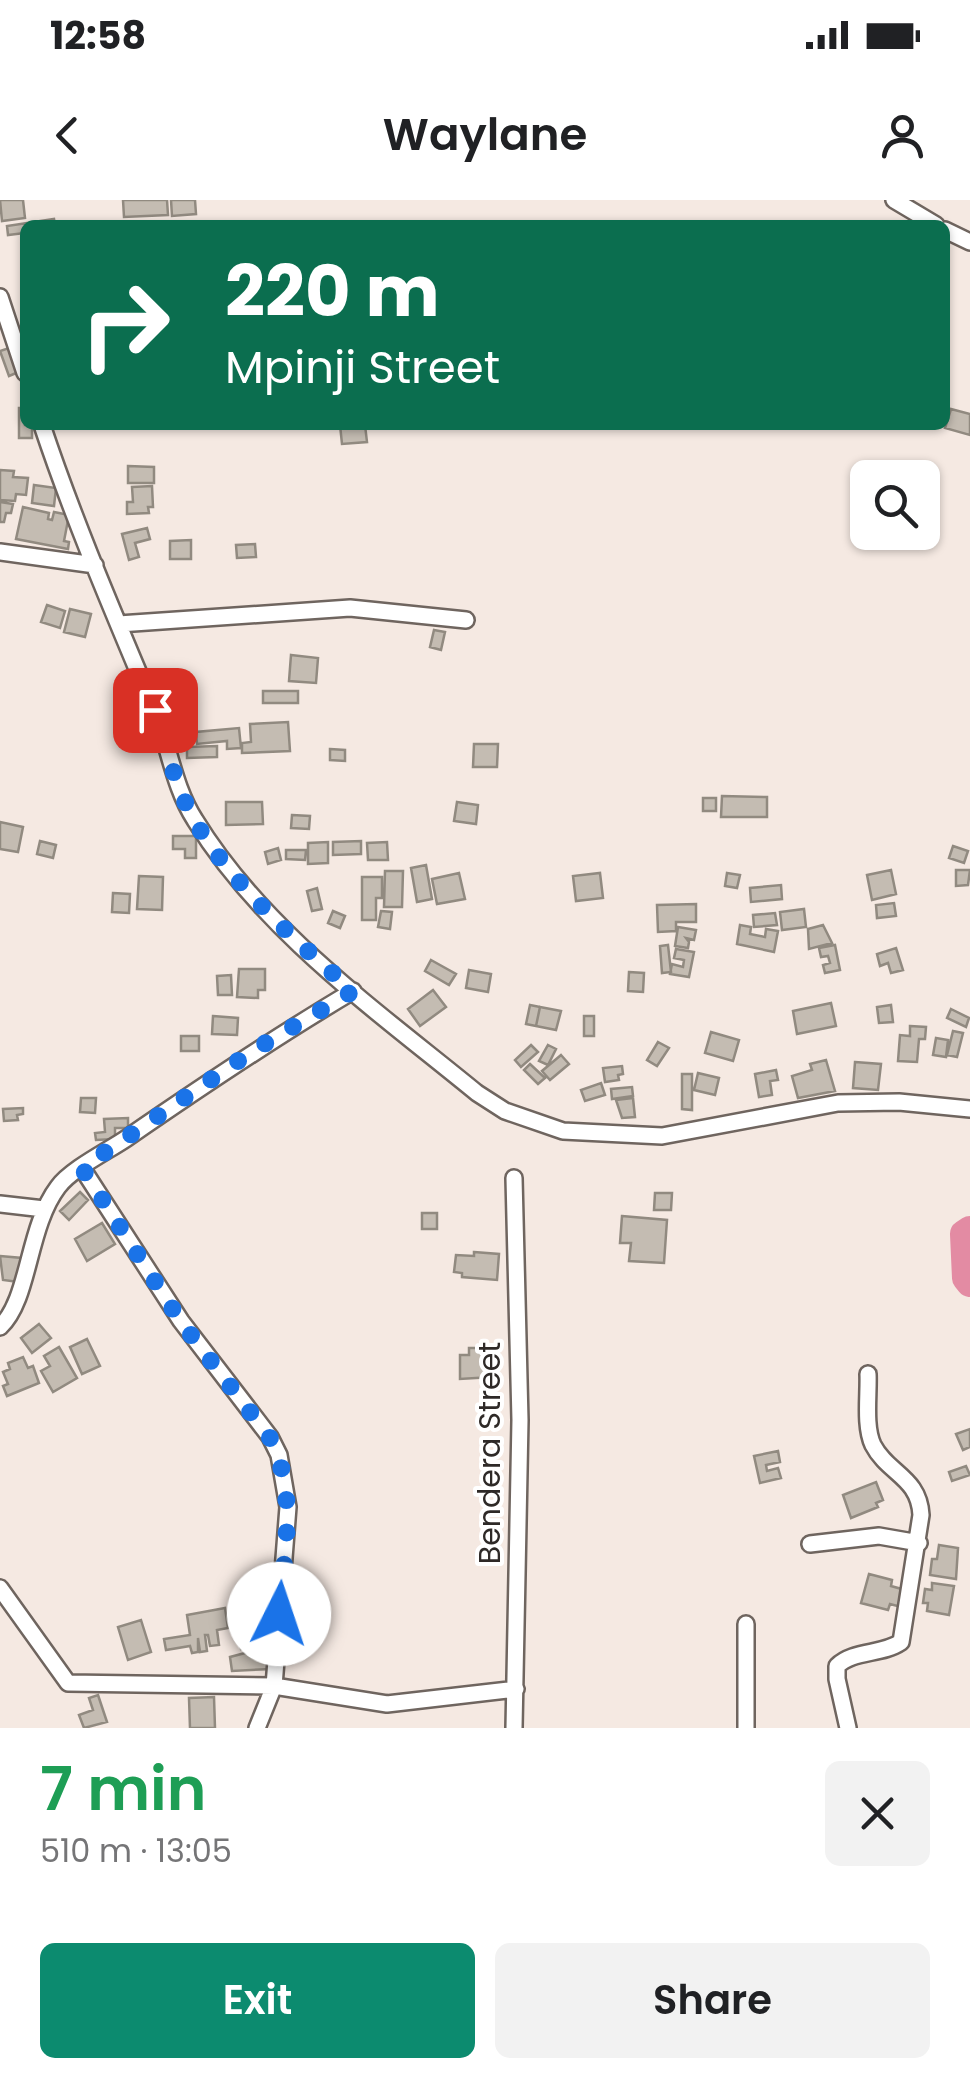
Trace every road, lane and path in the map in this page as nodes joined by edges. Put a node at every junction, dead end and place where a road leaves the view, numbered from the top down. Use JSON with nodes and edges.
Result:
{"nodes":[{"id":1,"x":894,"y":200,"type":"edge"},
{"id":2,"x":928,"y":220,"type":"edge"},
{"id":3,"x":0,"y":297,"type":"edge"},
{"id":4,"x":20,"y":358,"type":"edge"},
{"id":5,"x":44,"y":430,"type":"edge"},
{"id":6,"x":0,"y":552,"type":"edge"},
{"id":7,"x":95,"y":565,"type":"junction"},
{"id":8,"x":466,"y":620,"type":"dead end"},
{"id":9,"x":119,"y":624,"type":"junction"},
{"id":10,"x":353,"y":991,"type":"junction"},
{"id":11,"x":970,"y":1109,"type":"edge"},
{"id":12,"x":82,"y":1168,"type":"junction"},
{"id":13,"x":514,"y":1178,"type":"dead end"},
{"id":14,"x":0,"y":1204,"type":"edge"},
{"id":15,"x":44,"y":1209,"type":"junction"},
{"id":16,"x":20,"y":1290,"type":"junction"},
{"id":17,"x":0,"y":1292,"type":"edge"},
{"id":18,"x":0,"y":1328,"type":"edge"},
{"id":19,"x":868,"y":1374,"type":"dead end"},
{"id":20,"x":919,"y":1542,"type":"junction"},
{"id":21,"x":810,"y":1544,"type":"dead end"},
{"id":22,"x":0,"y":1588,"type":"edge"},
{"id":23,"x":746,"y":1624,"type":"dead end"},
{"id":24,"x":274,"y":1686,"type":"junction"},
{"id":25,"x":516,"y":1689,"type":"junction"},
{"id":26,"x":257,"y":1728,"type":"edge"},
{"id":27,"x":514,"y":1728,"type":"edge"},
{"id":28,"x":746,"y":1728,"type":"edge"},
{"id":29,"x":848,"y":1728,"type":"edge"}],
"edges":[{"from":1,"to":2,"type":"street"},
{"from":3,"to":4,"type":"street"},
{"from":5,"to":7,"type":"street"},
{"from":6,"to":7,"type":"street"},
{"from":7,"to":9,"type":"street"},
{"from":8,"to":9,"type":"street"},
{"from":9,"to":10,"type":"street"},
{"from":10,"to":11,"type":"street"},
{"from":10,"to":12,"type":"street"},
{"from":12,"to":15,"type":"street"},
{"from":12,"to":24,"type":"street"},
{"from":13,"to":25,"type":"street","name":"Bendera Street"},
{"from":14,"to":15,"type":"street"},
{"from":15,"to":16,"type":"street"},
{"from":16,"to":17,"type":"street"},
{"from":16,"to":18,"type":"street"},
{"from":19,"to":20,"type":"street"},
{"from":20,"to":21,"type":"street"},
{"from":20,"to":29,"type":"street"},
{"from":22,"to":24,"type":"street"},
{"from":23,"to":28,"type":"street"},
{"from":24,"to":25,"type":"street"},
{"from":24,"to":26,"type":"street"},
{"from":25,"to":27,"type":"street","name":"Bendera Street"}]}
